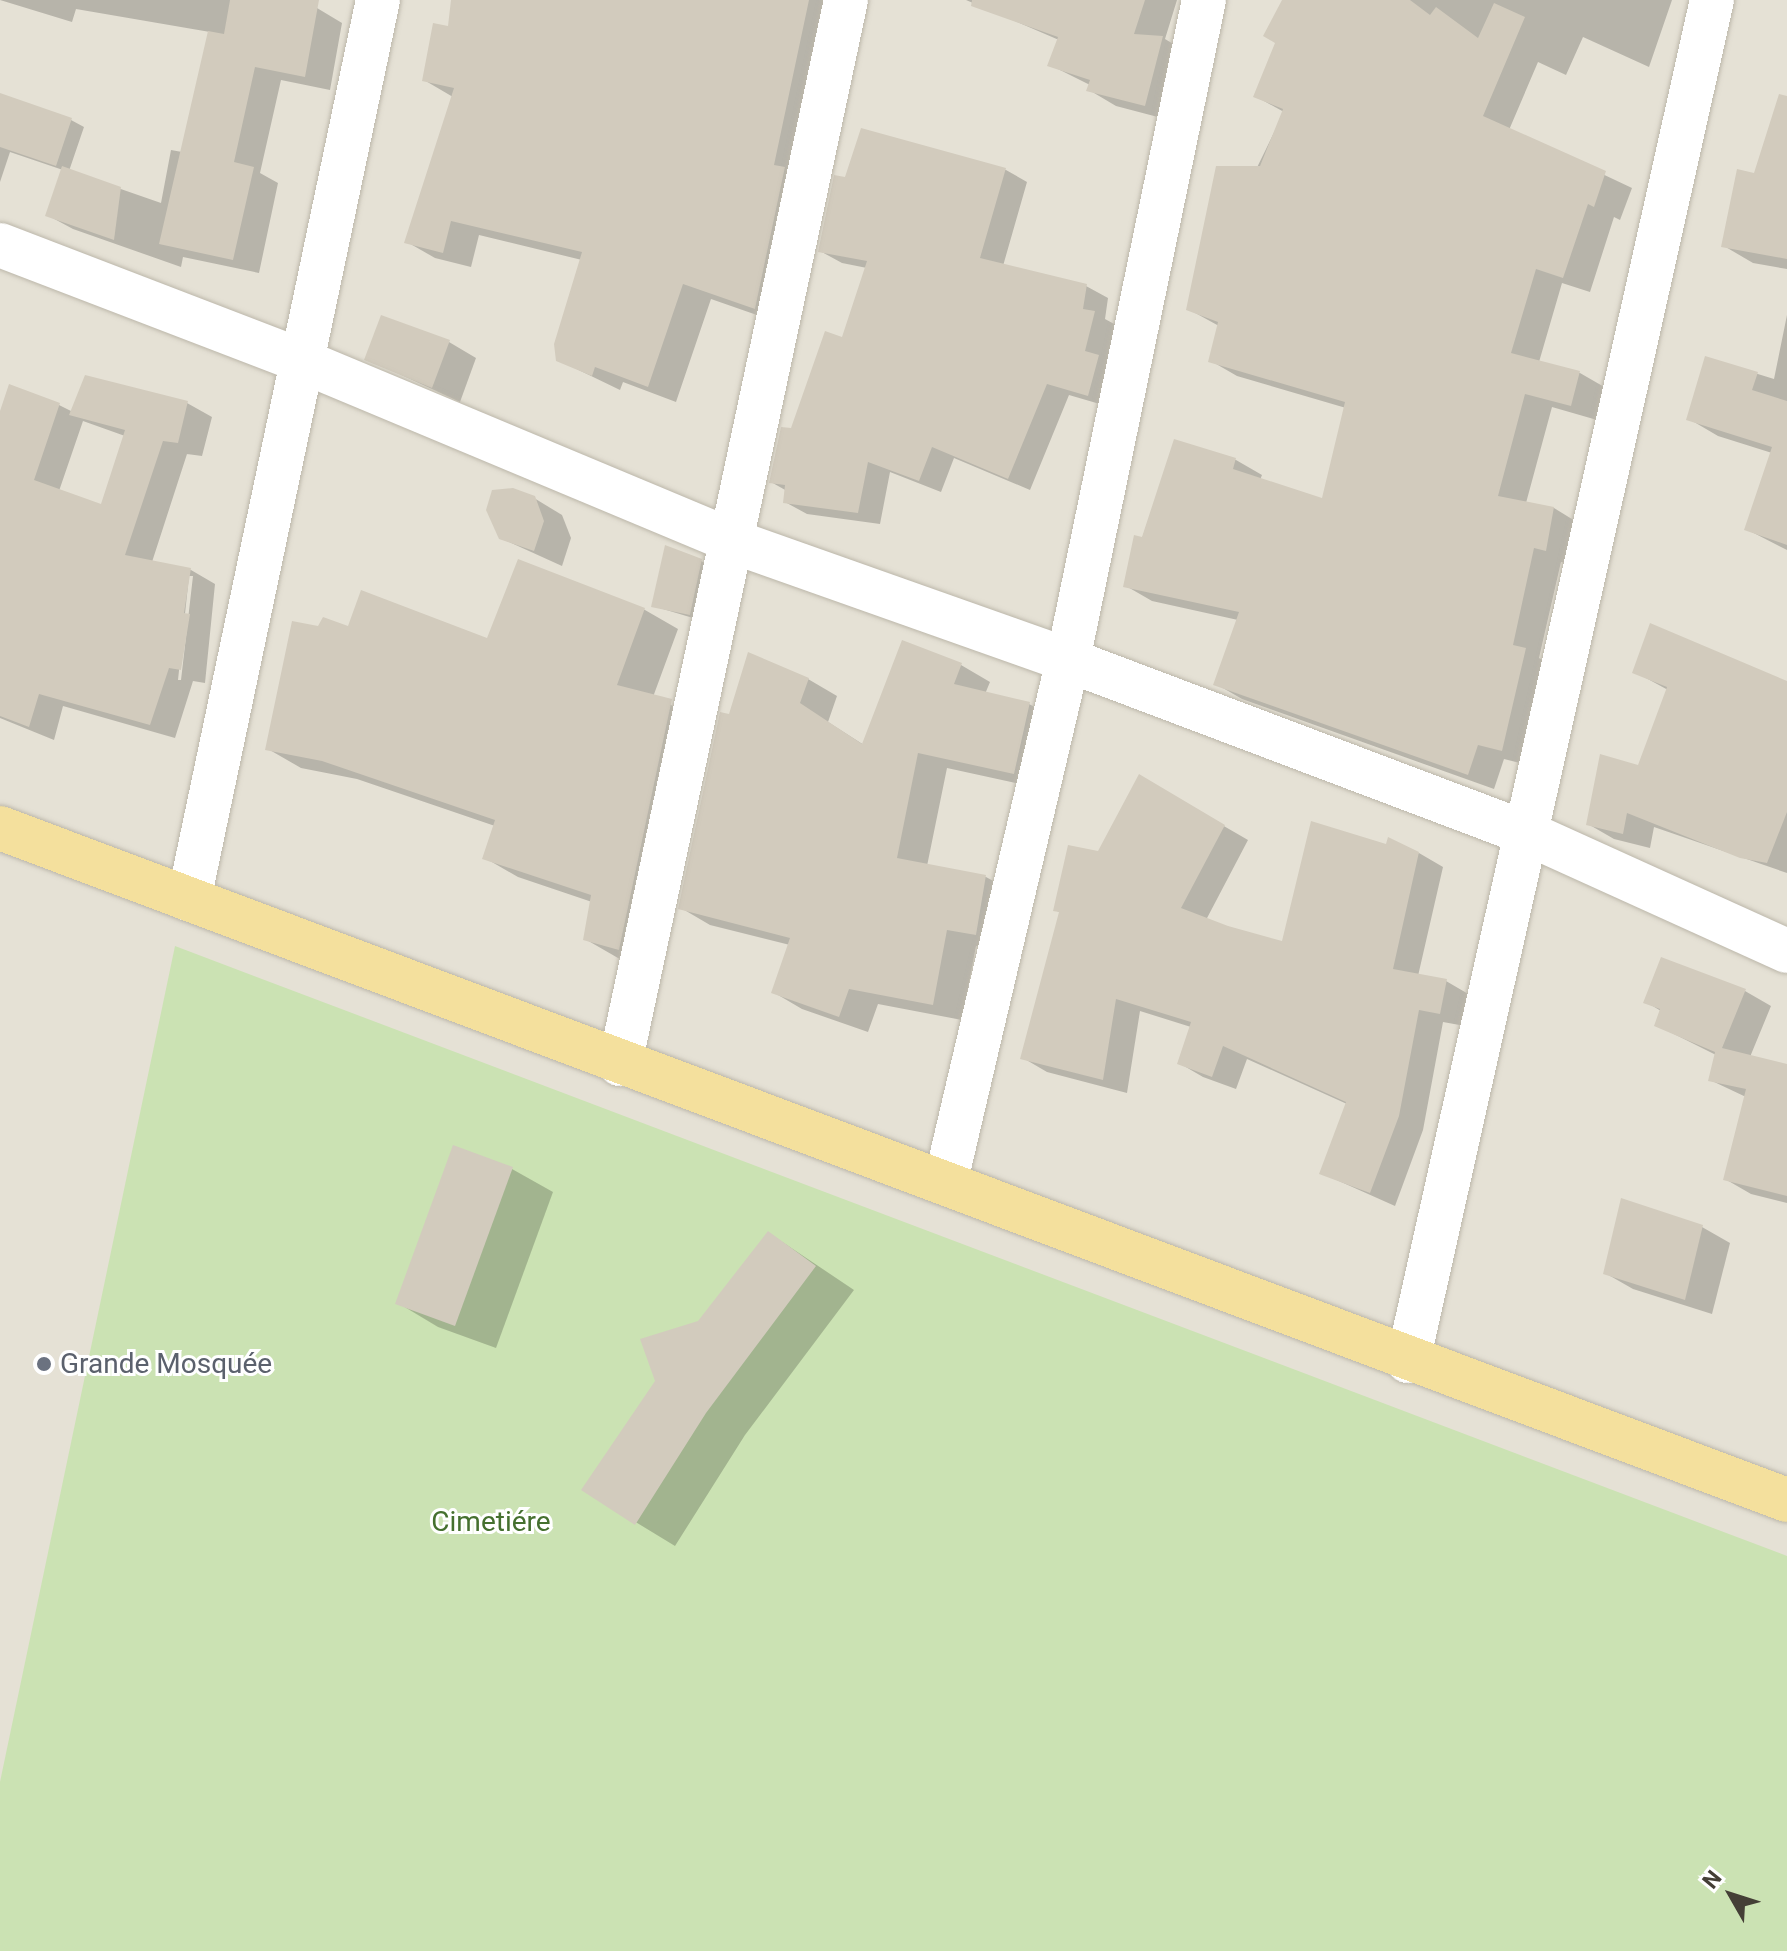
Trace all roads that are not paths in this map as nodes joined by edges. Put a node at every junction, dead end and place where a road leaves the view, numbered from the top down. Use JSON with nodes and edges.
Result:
{"nodes":[{"id":1,"x":378,"y":0,"type":"edge"},
{"id":2,"x":846,"y":0,"type":"edge"},
{"id":3,"x":1204,"y":0,"type":"edge"},
{"id":4,"x":1712,"y":0,"type":"edge"},
{"id":5,"x":0,"y":245,"type":"edge"},
{"id":6,"x":302,"y":361,"type":"junction"},
{"id":7,"x":732,"y":541,"type":"junction"},
{"id":8,"x":1068,"y":660,"type":"junction"},
{"id":9,"x":0,"y":828,"type":"edge"},
{"id":10,"x":1529,"y":834,"type":"junction"},
{"id":11,"x":189,"y":899,"type":"junction"},
{"id":12,"x":1785,"y":943,"type":"edge"},
{"id":13,"x":620,"y":1064,"type":"junction"},
{"id":14,"x":946,"y":1180,"type":"junction"},
{"id":15,"x":1408,"y":1361,"type":"junction"},
{"id":16,"x":1787,"y":1500,"type":"edge"}],
"edges":[{"from":1,"to":6,"type":"street"},
{"from":2,"to":7,"type":"street"},
{"from":3,"to":8,"type":"street"},
{"from":4,"to":10,"type":"street"},
{"from":5,"to":6,"type":"street"},
{"from":6,"to":7,"type":"street"},
{"from":6,"to":11,"type":"street"},
{"from":7,"to":8,"type":"street"},
{"from":7,"to":13,"type":"street"},
{"from":8,"to":10,"type":"street"},
{"from":8,"to":14,"type":"street"},
{"from":9,"to":11,"type":"main road"},
{"from":10,"to":12,"type":"street"},
{"from":10,"to":15,"type":"street"},
{"from":11,"to":13,"type":"main road"},
{"from":13,"to":14,"type":"main road"},
{"from":14,"to":15,"type":"main road"},
{"from":15,"to":16,"type":"main road"}]}
